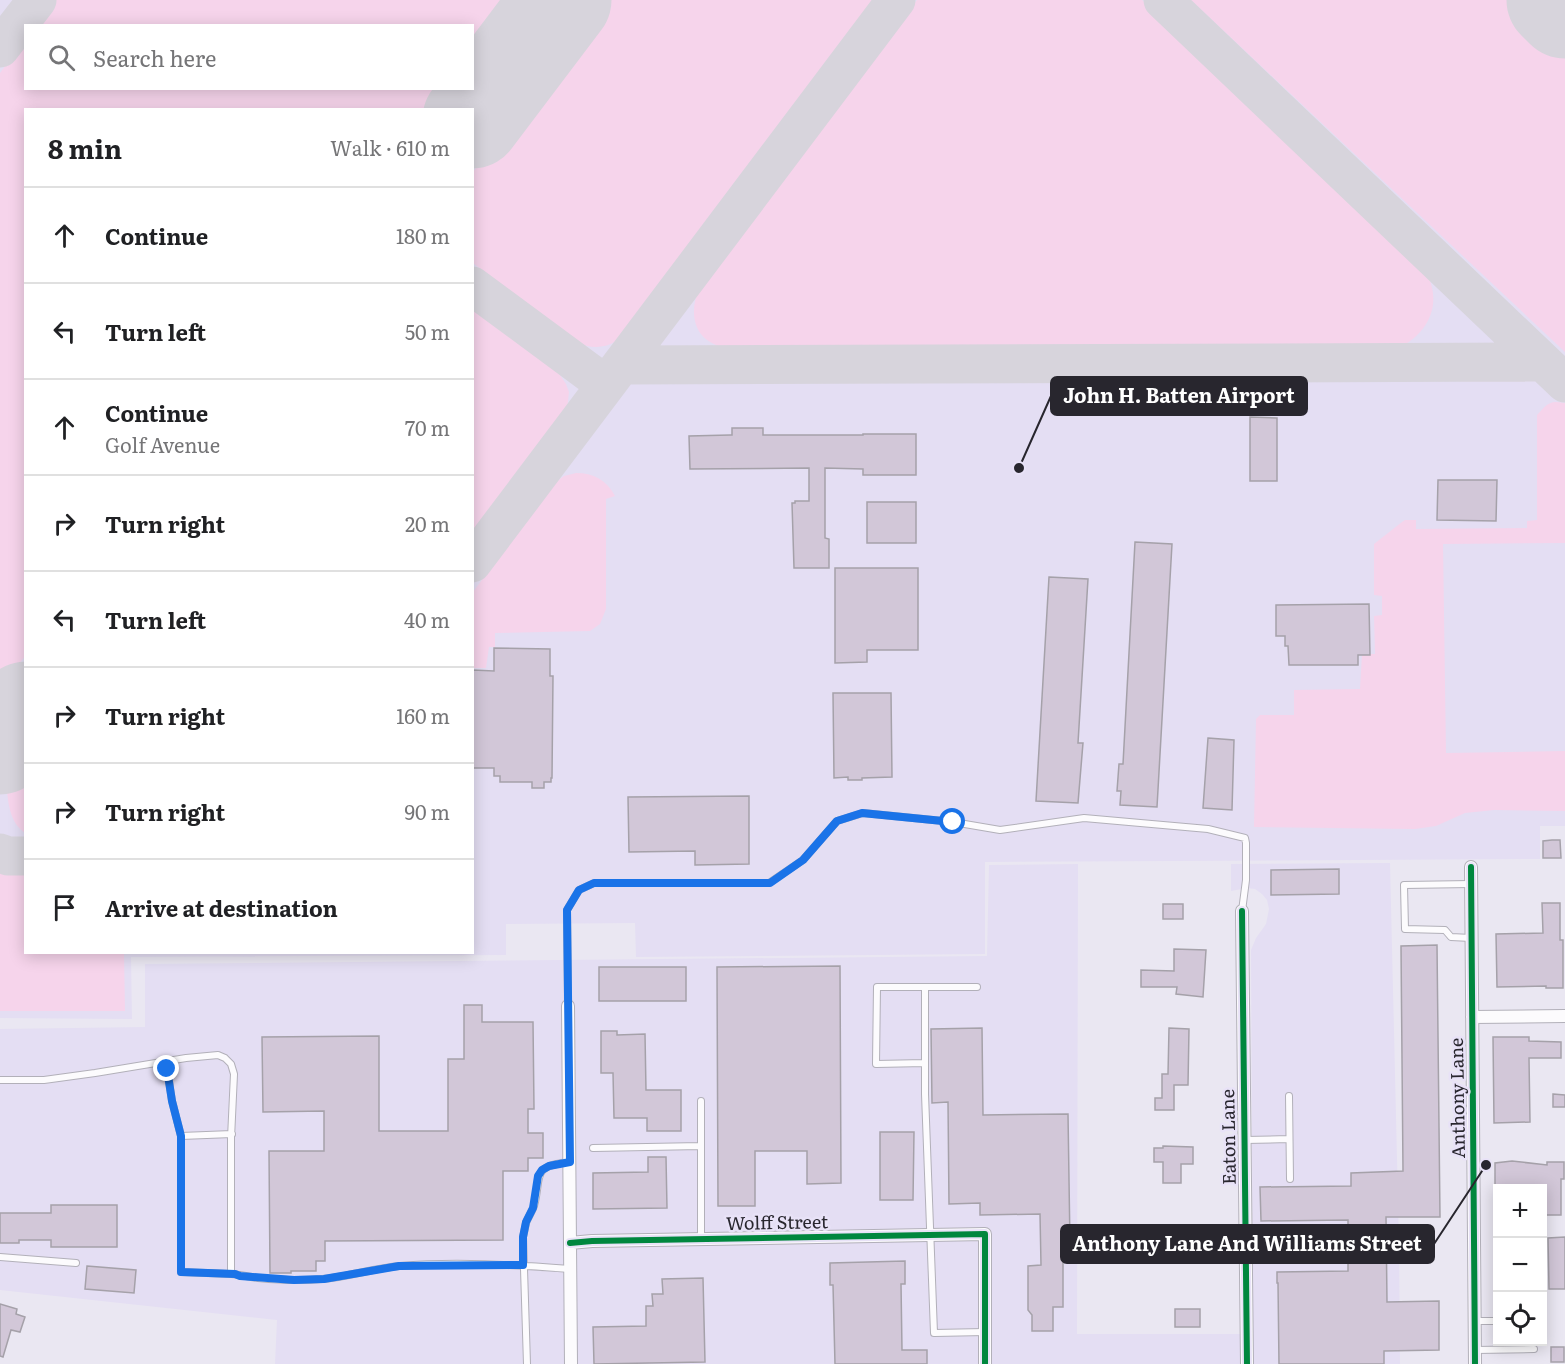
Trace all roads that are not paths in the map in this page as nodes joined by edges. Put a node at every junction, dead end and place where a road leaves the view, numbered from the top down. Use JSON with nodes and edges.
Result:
{"nodes":[{"id":1,"x":1471,"y":867,"type":"dead end"},
{"id":2,"x":1471,"y":884,"type":"junction"},
{"id":3,"x":1242,"y":911,"type":"joint"},
{"id":4,"x":1471,"y":938,"type":"junction"},
{"id":5,"x":925,"y":987,"type":"junction"},
{"id":6,"x":977,"y":987,"type":"dead end"},
{"id":7,"x":568,"y":1006,"type":"joint"},
{"id":8,"x":1565,"y":1016,"type":"edge"},
{"id":9,"x":1472,"y":1017,"type":"junction"},
{"id":10,"x":166,"y":1061,"type":"junction"},
{"id":11,"x":925,"y":1064,"type":"junction"},
{"id":12,"x":0,"y":1080,"type":"edge"},
{"id":13,"x":1289,"y":1096,"type":"dead end"},
{"id":14,"x":701,"y":1101,"type":"dead end"},
{"id":15,"x":232,"y":1134,"type":"junction"},
{"id":16,"x":181,"y":1136,"type":"junction"},
{"id":17,"x":1289,"y":1139,"type":"junction"},
{"id":18,"x":1244,"y":1140,"type":"junction"},
{"id":19,"x":701,"y":1146,"type":"junction"},
{"id":20,"x":593,"y":1148,"type":"dead end"},
{"id":21,"x":570,"y":1162,"type":"junction"},
{"id":22,"x":1290,"y":1179,"type":"dead end"},
{"id":23,"x":931,"y":1236,"type":"junction"},
{"id":24,"x":701,"y":1239,"type":"junction"},
{"id":25,"x":570,"y":1243,"type":"junction"},
{"id":26,"x":0,"y":1257,"type":"edge"},
{"id":27,"x":1345,"y":1257,"type":"dead end"},
{"id":28,"x":1245,"y":1258,"type":"junction"},
{"id":29,"x":76,"y":1263,"type":"dead end"},
{"id":30,"x":523,"y":1265,"type":"junction"},
{"id":31,"x":570,"y":1269,"type":"junction"},
{"id":32,"x":231,"y":1274,"type":"junction"},
{"id":33,"x":1475,"y":1321,"type":"junction"},
{"id":34,"x":1493,"y":1321,"type":"edge"},
{"id":35,"x":985,"y":1332,"type":"junction"},
{"id":36,"x":1534,"y":1349,"type":"dead end"},
{"id":37,"x":1475,"y":1350,"type":"junction"},
{"id":38,"x":527,"y":1364,"type":"edge"},
{"id":39,"x":572,"y":1364,"type":"edge"},
{"id":40,"x":985,"y":1364,"type":"edge"},
{"id":41,"x":1246,"y":1364,"type":"edge"},
{"id":42,"x":1475,"y":1364,"type":"edge"}],
"edges":[{"from":1,"to":2,"type":"street","name":"Anthony Lane"},
{"from":2,"to":4,"type":"street","name":"Anthony Lane"},
{"from":2,"to":4,"type":"lane"},
{"from":3,"to":7,"type":"lane"},
{"from":3,"to":18,"type":"street","name":"Eaton Lane"},
{"from":4,"to":9,"type":"street","name":"Anthony Lane"},
{"from":5,"to":6,"type":"lane"},
{"from":5,"to":11,"type":"lane"},
{"from":5,"to":11,"type":"lane"},
{"from":7,"to":21,"type":"street"},
{"from":8,"to":9,"type":"street"},
{"from":9,"to":33,"type":"street","name":"Anthony Lane"},
{"from":10,"to":12,"type":"lane"},
{"from":10,"to":15,"type":"lane"},
{"from":10,"to":16,"type":"lane"},
{"from":11,"to":23,"type":"lane"},
{"from":13,"to":17,"type":"lane"},
{"from":14,"to":19,"type":"lane"},
{"from":15,"to":16,"type":"lane"},
{"from":15,"to":32,"type":"lane"},
{"from":16,"to":32,"type":"lane"},
{"from":17,"to":18,"type":"lane"},
{"from":17,"to":22,"type":"lane"},
{"from":18,"to":28,"type":"street","name":"Eaton Lane"},
{"from":19,"to":20,"type":"lane"},
{"from":19,"to":24,"type":"lane"},
{"from":21,"to":25,"type":"street"},
{"from":21,"to":30,"type":"lane"},
{"from":23,"to":24,"type":"street","name":"Wolff Street"},
{"from":23,"to":35,"type":"lane"},
{"from":23,"to":35,"type":"street","name":"Wolff Street"},
{"from":24,"to":25,"type":"street","name":"Wolff Street"},
{"from":25,"to":31,"type":"street"},
{"from":26,"to":29,"type":"lane"},
{"from":27,"to":28,"type":"lane"},
{"from":28,"to":41,"type":"street","name":"Eaton Lane"},
{"from":30,"to":31,"type":"lane"},
{"from":30,"to":32,"type":"lane"},
{"from":30,"to":38,"type":"lane"},
{"from":31,"to":39,"type":"street"},
{"from":33,"to":34,"type":"lane"},
{"from":33,"to":37,"type":"street","name":"Anthony Lane"},
{"from":35,"to":40,"type":"street"},
{"from":36,"to":37,"type":"lane"},
{"from":37,"to":42,"type":"street","name":"Anthony Lane"}]}
